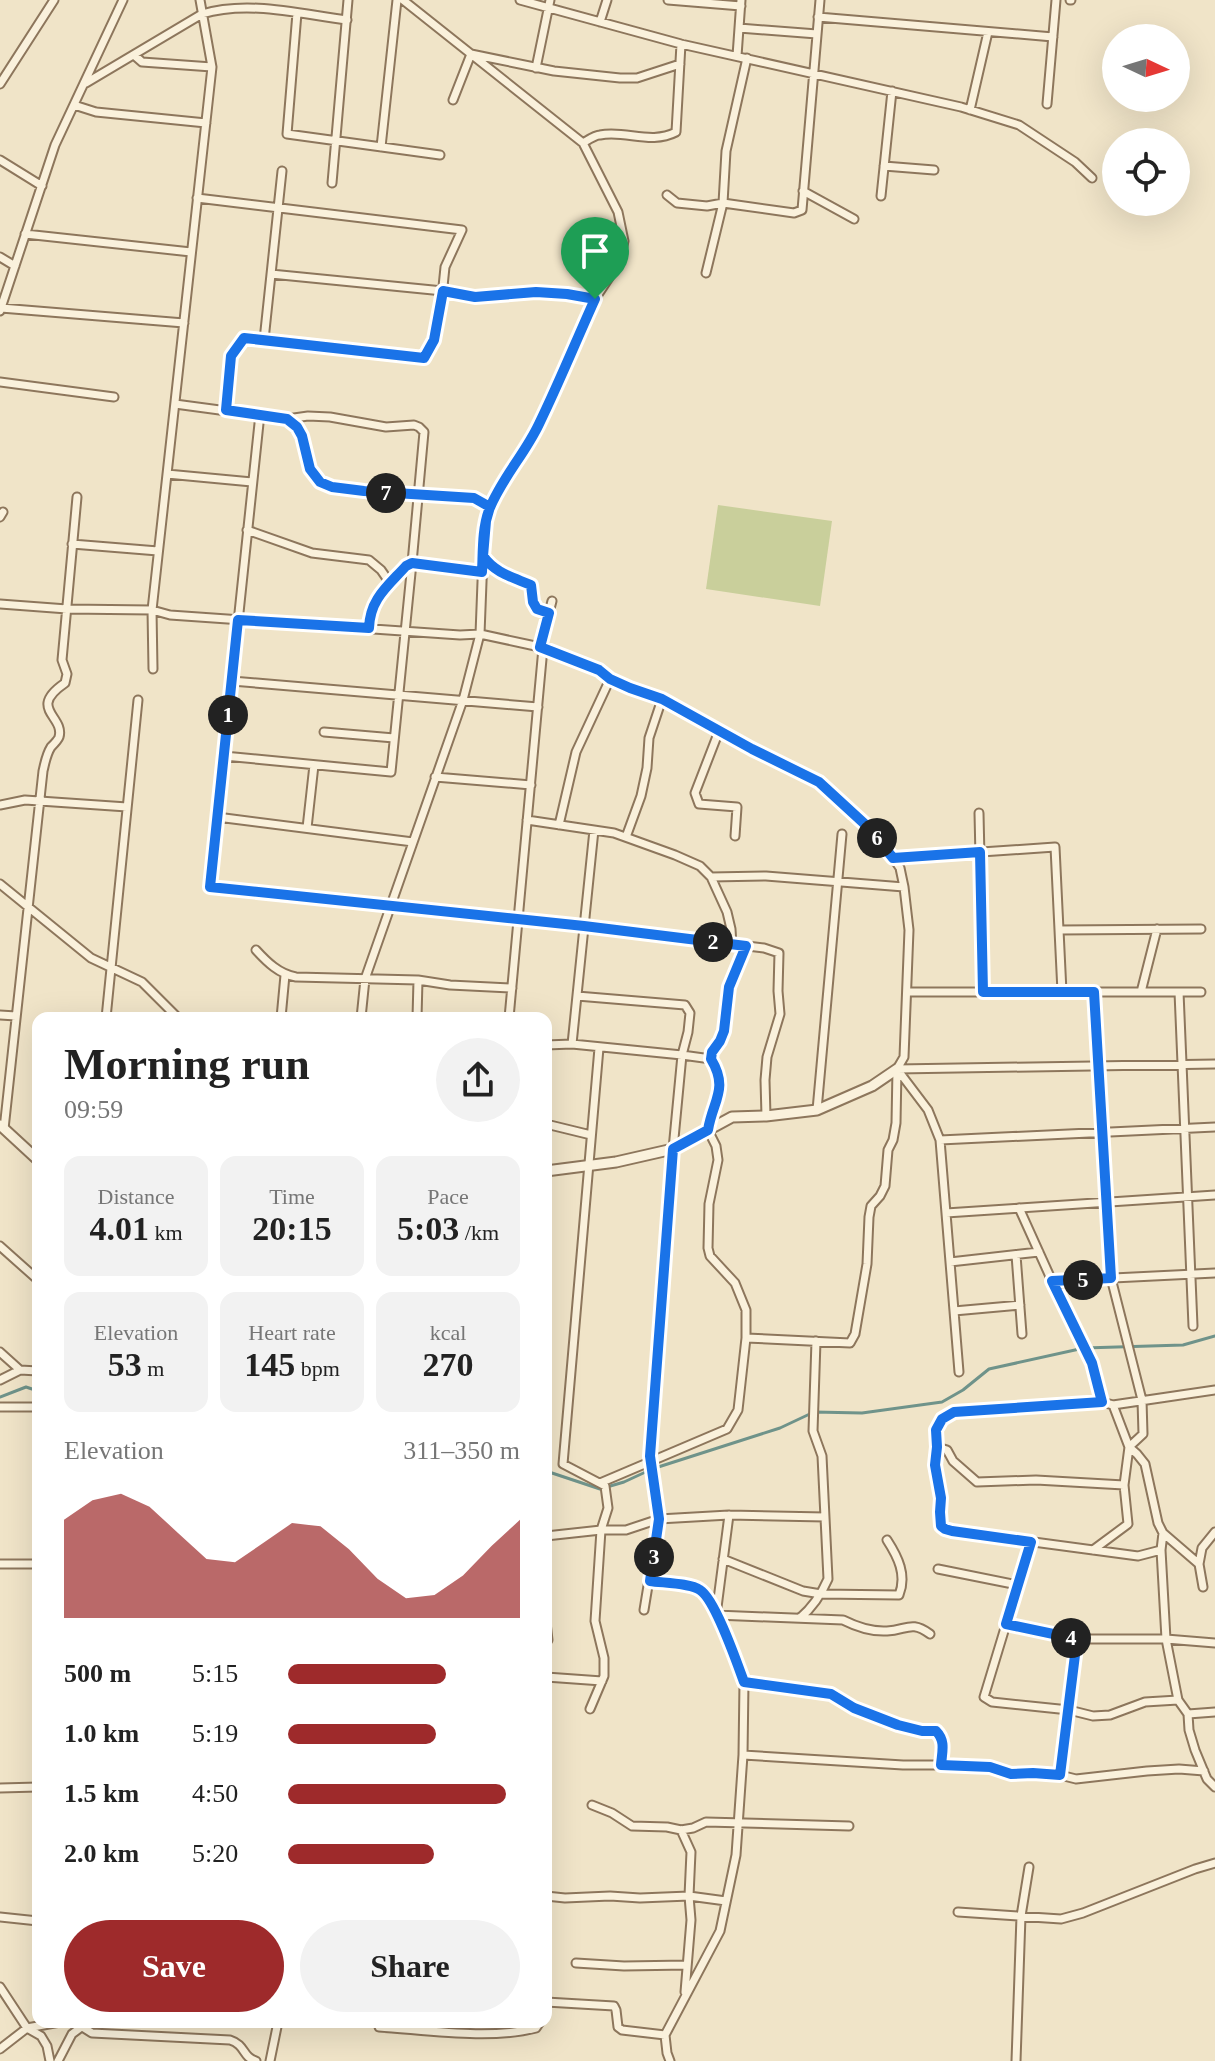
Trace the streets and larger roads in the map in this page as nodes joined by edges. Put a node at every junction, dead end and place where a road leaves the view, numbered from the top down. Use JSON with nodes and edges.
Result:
{"nodes":[{"id":1,"x":54,"y":0,"type":"edge"},
{"id":2,"x":123,"y":0,"type":"edge"},
{"id":3,"x":200,"y":0,"type":"edge"},
{"id":4,"x":348,"y":0,"type":"edge"},
{"id":5,"x":397,"y":0,"type":"edge"},
{"id":6,"x":403,"y":0,"type":"edge"},
{"id":7,"x":520,"y":0,"type":"edge"},
{"id":8,"x":607,"y":0,"type":"edge"},
{"id":9,"x":668,"y":0,"type":"edge"},
{"id":10,"x":820,"y":0,"type":"edge"},
{"id":11,"x":1056,"y":0,"type":"edge"},
{"id":12,"x":246,"y":3,"type":"edge"},
{"id":13,"x":741,"y":3,"type":"edge"},
{"id":14,"x":548,"y":4,"type":"edge"},
{"id":15,"x":297,"y":13,"type":"junction"},
{"id":16,"x":202,"y":14,"type":"junction"},
{"id":17,"x":818,"y":17,"type":"junction"},
{"id":18,"x":347,"y":20,"type":"junction"},
{"id":19,"x":600,"y":22,"type":"junction"},
{"id":20,"x":739,"y":28,"type":"junction"},
{"id":21,"x":988,"y":32,"type":"junction"},
{"id":22,"x":817,"y":34,"type":"junction"},
{"id":23,"x":1053,"y":37,"type":"junction"},
{"id":24,"x":681,"y":44,"type":"junction"},
{"id":25,"x":471,"y":54,"type":"junction"},
{"id":26,"x":134,"y":55,"type":"junction"},
{"id":27,"x":737,"y":56,"type":"junction"},
{"id":28,"x":747,"y":58,"type":"junction"},
{"id":29,"x":680,"y":64,"type":"junction"},
{"id":30,"x":0,"y":65,"type":"edge"},
{"id":31,"x":212,"y":67,"type":"junction"},
{"id":32,"x":536,"y":68,"type":"junction"},
{"id":33,"x":8,"y":71,"type":"junction"},
{"id":34,"x":813,"y":72,"type":"junction"},
{"id":35,"x":0,"y":84,"type":"edge"},
{"id":36,"x":83,"y":85,"type":"junction"},
{"id":37,"x":892,"y":91,"type":"junction"},
{"id":38,"x":453,"y":100,"type":"dead end"},
{"id":39,"x":1047,"y":104,"type":"dead end"},
{"id":40,"x":74,"y":105,"type":"junction"},
{"id":41,"x":970,"y":110,"type":"junction"},
{"id":42,"x":206,"y":123,"type":"junction"},
{"id":43,"x":336,"y":140,"type":"junction"},
{"id":44,"x":583,"y":143,"type":"junction"},
{"id":45,"x":381,"y":147,"type":"junction"},
{"id":46,"x":440,"y":155,"type":"dead end"},
{"id":47,"x":0,"y":160,"type":"edge"},
{"id":48,"x":884,"y":166,"type":"junction"},
{"id":49,"x":934,"y":170,"type":"dead end"},
{"id":50,"x":282,"y":171,"type":"dead end"},
{"id":51,"x":1092,"y":178,"type":"dead end"},
{"id":52,"x":332,"y":183,"type":"dead end"},
{"id":53,"x":42,"y":186,"type":"junction"},
{"id":54,"x":803,"y":191,"type":"junction"},
{"id":55,"x":667,"y":195,"type":"dead end"},
{"id":56,"x":881,"y":196,"type":"dead end"},
{"id":57,"x":197,"y":198,"type":"junction"},
{"id":58,"x":723,"y":203,"type":"junction"},
{"id":59,"x":278,"y":208,"type":"junction"},
{"id":60,"x":854,"y":219,"type":"dead end"},
{"id":61,"x":25,"y":234,"type":"junction"},
{"id":62,"x":191,"y":252,"type":"junction"},
{"id":63,"x":0,"y":257,"type":"edge"},
{"id":64,"x":15,"y":266,"type":"junction"},
{"id":65,"x":706,"y":273,"type":"dead end"},
{"id":66,"x":271,"y":274,"type":"junction"},
{"id":67,"x":443,"y":291,"type":"junction"},
{"id":68,"x":595,"y":299,"type":"junction"},
{"id":69,"x":0,"y":309,"type":"edge"},
{"id":70,"x":184,"y":323,"type":"junction"},
{"id":71,"x":264,"y":340,"type":"junction"},
{"id":72,"x":0,"y":382,"type":"edge"},
{"id":73,"x":114,"y":397,"type":"dead end"},
{"id":74,"x":175,"y":404,"type":"junction"},
{"id":75,"x":226,"y":410,"type":"junction"},
{"id":76,"x":260,"y":414,"type":"junction"},
{"id":77,"x":287,"y":419,"type":"junction"},
{"id":78,"x":167,"y":474,"type":"junction"},
{"id":79,"x":252,"y":482,"type":"junction"},
{"id":80,"x":418,"y":495,"type":"junction"},
{"id":81,"x":77,"y":497,"type":"dead end"},
{"id":82,"x":490,"y":507,"type":"junction"},
{"id":83,"x":247,"y":530,"type":"junction"},
{"id":84,"x":72,"y":544,"type":"junction"},
{"id":85,"x":158,"y":551,"type":"junction"},
{"id":86,"x":483,"y":556,"type":"junction"},
{"id":87,"x":412,"y":563,"type":"junction"},
{"id":88,"x":482,"y":572,"type":"junction"},
{"id":89,"x":390,"y":583,"type":"junction"},
{"id":90,"x":552,"y":601,"type":"dead end"},
{"id":91,"x":0,"y":604,"type":"edge"},
{"id":92,"x":67,"y":609,"type":"junction"},
{"id":93,"x":152,"y":610,"type":"junction"},
{"id":94,"x":549,"y":613,"type":"junction"},
{"id":95,"x":238,"y":620,"type":"junction"},
{"id":96,"x":369,"y":628,"type":"junction"},
{"id":97,"x":405,"y":631,"type":"junction"},
{"id":98,"x":480,"y":634,"type":"junction"},
{"id":99,"x":542,"y":647,"type":"junction"},
{"id":100,"x":153,"y":669,"type":"dead end"},
{"id":101,"x":610,"y":679,"type":"junction"},
{"id":102,"x":232,"y":681,"type":"junction"},
{"id":103,"x":398,"y":695,"type":"junction"},
{"id":104,"x":662,"y":699,"type":"junction"},
{"id":105,"x":138,"y":700,"type":"dead end"},
{"id":106,"x":463,"y":700,"type":"junction"},
{"id":107,"x":538,"y":707,"type":"junction"},
{"id":108,"x":719,"y":731,"type":"junction"},
{"id":109,"x":324,"y":732,"type":"dead end"},
{"id":110,"x":394,"y":738,"type":"junction"},
{"id":111,"x":224,"y":756,"type":"junction"},
{"id":112,"x":314,"y":765,"type":"junction"},
{"id":113,"x":435,"y":777,"type":"junction"},
{"id":114,"x":531,"y":785,"type":"junction"},
{"id":115,"x":41,"y":801,"type":"junction"},
{"id":116,"x":0,"y":805,"type":"edge"},
{"id":117,"x":127,"y":807,"type":"junction"},
{"id":118,"x":979,"y":813,"type":"dead end"},
{"id":119,"x":217,"y":817,"type":"junction"},
{"id":120,"x":527,"y":820,"type":"junction"},
{"id":121,"x":559,"y":825,"type":"junction"},
{"id":122,"x":307,"y":828,"type":"junction"},
{"id":123,"x":594,"y":830,"type":"junction"},
{"id":124,"x":842,"y":834,"type":"dead end"},
{"id":125,"x":735,"y":836,"type":"dead end"},
{"id":126,"x":626,"y":837,"type":"junction"},
{"id":127,"x":413,"y":842,"type":"junction"},
{"id":128,"x":980,"y":852,"type":"junction"},
{"id":129,"x":893,"y":858,"type":"junction"},
{"id":130,"x":711,"y":877,"type":"junction"},
{"id":131,"x":837,"y":882,"type":"junction"},
{"id":132,"x":0,"y":884,"type":"edge"},
{"id":133,"x":904,"y":887,"type":"junction"},
{"id":134,"x":29,"y":907,"type":"junction"},
{"id":135,"x":391,"y":907,"type":"junction"},
{"id":136,"x":518,"y":920,"type":"junction"},
{"id":137,"x":584,"y":926,"type":"junction"},
{"id":138,"x":1157,"y":929,"type":"junction"},
{"id":139,"x":1201,"y":929,"type":"dead end"},
{"id":140,"x":1059,"y":930,"type":"junction"},
{"id":141,"x":732,"y":945,"type":"junction"},
{"id":142,"x":746,"y":946,"type":"junction"},
{"id":143,"x":256,"y":950,"type":"dead end"},
{"id":144,"x":111,"y":968,"type":"junction"},
{"id":145,"x":285,"y":975,"type":"junction"},
{"id":146,"x":365,"y":979,"type":"junction"},
{"id":147,"x":418,"y":980,"type":"junction"},
{"id":148,"x":512,"y":988,"type":"junction"},
{"id":149,"x":907,"y":992,"type":"junction"},
{"id":150,"x":983,"y":992,"type":"junction"},
{"id":151,"x":1062,"y":992,"type":"junction"},
{"id":152,"x":1094,"y":992,"type":"junction"},
{"id":153,"x":1141,"y":992,"type":"junction"},
{"id":154,"x":1179,"y":992,"type":"junction"},
{"id":155,"x":1201,"y":992,"type":"dead end"},
{"id":156,"x":577,"y":996,"type":"junction"},
{"id":157,"x":107,"y":1012,"type":"edge"},
{"id":158,"x":172,"y":1012,"type":"edge"},
{"id":159,"x":282,"y":1012,"type":"edge"},
{"id":160,"x":362,"y":1012,"type":"edge"},
{"id":161,"x":417,"y":1012,"type":"edge"},
{"id":162,"x":510,"y":1012,"type":"edge"},
{"id":163,"x":0,"y":1015,"type":"edge"},
{"id":164,"x":16,"y":1016,"type":"junction"},
{"id":165,"x":572,"y":1044,"type":"junction"},
{"id":166,"x":552,"y":1045,"type":"edge"},
{"id":167,"x":599,"y":1048,"type":"junction"},
{"id":168,"x":682,"y":1055,"type":"junction"},
{"id":169,"x":711,"y":1059,"type":"junction"},
{"id":170,"x":1215,"y":1064,"type":"edge"},
{"id":171,"x":1182,"y":1065,"type":"junction"},
{"id":172,"x":1099,"y":1066,"type":"junction"},
{"id":173,"x":897,"y":1069,"type":"junction"},
{"id":174,"x":817,"y":1110,"type":"junction"},
{"id":175,"x":766,"y":1116,"type":"junction"},
{"id":176,"x":552,"y":1125,"type":"edge"},
{"id":177,"x":2,"y":1127,"type":"edge"},
{"id":178,"x":1215,"y":1127,"type":"edge"},
{"id":179,"x":1185,"y":1129,"type":"junction"},
{"id":180,"x":708,"y":1130,"type":"junction"},
{"id":181,"x":1103,"y":1134,"type":"junction"},
{"id":182,"x":591,"y":1135,"type":"junction"},
{"id":183,"x":940,"y":1140,"type":"junction"},
{"id":184,"x":673,"y":1149,"type":"junction"},
{"id":185,"x":32,"y":1154,"type":"edge"},
{"id":186,"x":589,"y":1165,"type":"junction"},
{"id":187,"x":552,"y":1170,"type":"edge"},
{"id":188,"x":1215,"y":1195,"type":"edge"},
{"id":189,"x":1188,"y":1197,"type":"junction"},
{"id":190,"x":1107,"y":1203,"type":"junction"},
{"id":191,"x":1019,"y":1208,"type":"junction"},
{"id":192,"x":946,"y":1213,"type":"junction"},
{"id":193,"x":0,"y":1246,"type":"edge"},
{"id":194,"x":1039,"y":1252,"type":"junction"},
{"id":195,"x":1016,"y":1255,"type":"junction"},
{"id":196,"x":950,"y":1262,"type":"junction"},
{"id":197,"x":1215,"y":1273,"type":"edge"},
{"id":198,"x":1191,"y":1274,"type":"junction"},
{"id":199,"x":32,"y":1275,"type":"edge"},
{"id":200,"x":1111,"y":1278,"type":"junction"},
{"id":201,"x":1052,"y":1281,"type":"junction"},
{"id":202,"x":1020,"y":1305,"type":"junction"},
{"id":203,"x":954,"y":1311,"type":"junction"},
{"id":204,"x":1193,"y":1326,"type":"dead end"},
{"id":205,"x":1022,"y":1334,"type":"dead end"},
{"id":206,"x":746,"y":1338,"type":"junction"},
{"id":207,"x":816,"y":1341,"type":"junction"},
{"id":208,"x":0,"y":1352,"type":"edge"},
{"id":209,"x":20,"y":1370,"type":"junction"},
{"id":210,"x":32,"y":1371,"type":"edge"},
{"id":211,"x":959,"y":1372,"type":"dead end"},
{"id":212,"x":0,"y":1380,"type":"edge"},
{"id":213,"x":1215,"y":1390,"type":"edge"},
{"id":214,"x":1142,"y":1400,"type":"junction"},
{"id":215,"x":1102,"y":1402,"type":"junction"},
{"id":216,"x":1113,"y":1405,"type":"junction"},
{"id":217,"x":0,"y":1407,"type":"edge"},
{"id":218,"x":32,"y":1407,"type":"edge"},
{"id":219,"x":937,"y":1447,"type":"junction"},
{"id":220,"x":1129,"y":1447,"type":"junction"},
{"id":221,"x":651,"y":1460,"type":"junction"},
{"id":222,"x":600,"y":1483,"type":"junction"},
{"id":223,"x":1124,"y":1485,"type":"junction"},
{"id":224,"x":729,"y":1515,"type":"junction"},
{"id":225,"x":825,"y":1517,"type":"junction"},
{"id":226,"x":659,"y":1519,"type":"junction"},
{"id":227,"x":601,"y":1530,"type":"junction"},
{"id":228,"x":1215,"y":1532,"type":"edge"},
{"id":229,"x":1163,"y":1533,"type":"junction"},
{"id":230,"x":552,"y":1535,"type":"edge"},
{"id":231,"x":887,"y":1540,"type":"dead end"},
{"id":232,"x":1031,"y":1542,"type":"junction"},
{"id":233,"x":1093,"y":1550,"type":"junction"},
{"id":234,"x":1161,"y":1550,"type":"junction"},
{"id":235,"x":723,"y":1559,"type":"junction"},
{"id":236,"x":0,"y":1564,"type":"edge"},
{"id":237,"x":32,"y":1564,"type":"edge"},
{"id":238,"x":1199,"y":1564,"type":"junction"},
{"id":239,"x":938,"y":1569,"type":"dead end"},
{"id":240,"x":650,"y":1581,"type":"junction"},
{"id":241,"x":1018,"y":1585,"type":"junction"},
{"id":242,"x":1203,"y":1587,"type":"dead end"},
{"id":243,"x":821,"y":1594,"type":"junction"},
{"id":244,"x":644,"y":1610,"type":"dead end"},
{"id":245,"x":716,"y":1615,"type":"junction"},
{"id":246,"x":800,"y":1618,"type":"junction"},
{"id":247,"x":1006,"y":1624,"type":"junction"},
{"id":248,"x":930,"y":1634,"type":"dead end"},
{"id":249,"x":1077,"y":1639,"type":"junction"},
{"id":250,"x":1166,"y":1639,"type":"junction"},
{"id":251,"x":1215,"y":1643,"type":"edge"},
{"id":252,"x":552,"y":1677,"type":"edge"},
{"id":253,"x":602,"y":1681,"type":"junction"},
{"id":254,"x":744,"y":1682,"type":"junction"},
{"id":255,"x":1178,"y":1700,"type":"junction"},
{"id":256,"x":590,"y":1709,"type":"dead end"},
{"id":257,"x":1069,"y":1710,"type":"junction"},
{"id":258,"x":1215,"y":1712,"type":"edge"},
{"id":259,"x":1188,"y":1714,"type":"junction"},
{"id":260,"x":743,"y":1755,"type":"junction"},
{"id":261,"x":941,"y":1765,"type":"junction"},
{"id":262,"x":1204,"y":1771,"type":"junction"},
{"id":263,"x":1060,"y":1775,"type":"junction"},
{"id":264,"x":32,"y":1787,"type":"edge"},
{"id":265,"x":1215,"y":1787,"type":"edge"},
{"id":266,"x":0,"y":1788,"type":"edge"},
{"id":267,"x":592,"y":1805,"type":"dead end"},
{"id":268,"x":738,"y":1822,"type":"junction"},
{"id":269,"x":849,"y":1826,"type":"dead end"},
{"id":270,"x":681,"y":1830,"type":"junction"},
{"id":271,"x":1215,"y":1863,"type":"edge"},
{"id":272,"x":1029,"y":1867,"type":"dead end"},
{"id":273,"x":689,"y":1896,"type":"junction"},
{"id":274,"x":552,"y":1897,"type":"edge"},
{"id":275,"x":726,"y":1901,"type":"junction"},
{"id":276,"x":958,"y":1912,"type":"dead end"},
{"id":277,"x":1021,"y":1916,"type":"junction"},
{"id":278,"x":0,"y":1917,"type":"edge"},
{"id":279,"x":32,"y":1920,"type":"edge"},
{"id":280,"x":576,"y":1963,"type":"dead end"},
{"id":281,"x":687,"y":1965,"type":"junction"},
{"id":282,"x":1,"y":1990,"type":"edge"},
{"id":283,"x":685,"y":1998,"type":"junction"},
{"id":284,"x":552,"y":2002,"type":"edge"},
{"id":285,"x":32,"y":2027,"type":"edge"},
{"id":286,"x":27,"y":2028,"type":"junction"},
{"id":287,"x":80,"y":2028,"type":"edge"},
{"id":288,"x":89,"y":2028,"type":"edge"},
{"id":289,"x":276,"y":2028,"type":"edge"},
{"id":290,"x":395,"y":2028,"type":"edge"},
{"id":291,"x":536,"y":2028,"type":"edge"},
{"id":292,"x":665,"y":2035,"type":"junction"},
{"id":293,"x":0,"y":2049,"type":"edge"},
{"id":294,"x":50,"y":2061,"type":"edge"},
{"id":295,"x":58,"y":2061,"type":"edge"},
{"id":296,"x":264,"y":2061,"type":"edge"},
{"id":297,"x":670,"y":2061,"type":"edge"},
{"id":298,"x":1016,"y":2061,"type":"edge"}],
"edges":[{"from":1,"to":33,"type":"street"},
{"from":2,"to":36,"type":"street"},
{"from":3,"to":16,"type":"street"},
{"from":4,"to":18,"type":"street"},
{"from":5,"to":45,"type":"street"},
{"from":6,"to":25,"type":"street"},
{"from":7,"to":14,"type":"street"},
{"from":8,"to":19,"type":"street"},
{"from":9,"to":13,"type":"street"},
{"from":10,"to":17,"type":"street"},
{"from":11,"to":23,"type":"street"},
{"from":12,"to":15,"type":"street"},
{"from":12,"to":16,"type":"street"},
{"from":13,"to":20,"type":"street"},
{"from":14,"to":19,"type":"street"},
{"from":14,"to":32,"type":"street"},
{"from":15,"to":18,"type":"street"},
{"from":15,"to":43,"type":"street"},
{"from":16,"to":26,"type":"street"},
{"from":16,"to":31,"type":"street"},
{"from":17,"to":21,"type":"street"},
{"from":17,"to":22,"type":"street"},
{"from":18,"to":43,"type":"street"},
{"from":19,"to":24,"type":"street"},
{"from":20,"to":22,"type":"street"},
{"from":20,"to":27,"type":"street"},
{"from":21,"to":23,"type":"street"},
{"from":21,"to":41,"type":"street"},
{"from":22,"to":34,"type":"street"},
{"from":23,"to":39,"type":"street"},
{"from":24,"to":27,"type":"street"},
{"from":24,"to":29,"type":"street"},
{"from":25,"to":32,"type":"street"},
{"from":25,"to":38,"type":"street"},
{"from":25,"to":44,"type":"street"},
{"from":26,"to":31,"type":"street"},
{"from":26,"to":36,"type":"street"},
{"from":27,"to":28,"type":"street"},
{"from":28,"to":34,"type":"street"},
{"from":28,"to":58,"type":"street"},
{"from":29,"to":32,"type":"street"},
{"from":29,"to":44,"type":"street"},
{"from":30,"to":33,"type":"street"},
{"from":31,"to":42,"type":"street"},
{"from":33,"to":35,"type":"street"},
{"from":34,"to":37,"type":"street"},
{"from":34,"to":54,"type":"street"},
{"from":36,"to":40,"type":"street"},
{"from":37,"to":41,"type":"street"},
{"from":37,"to":48,"type":"street"},
{"from":40,"to":42,"type":"street"},
{"from":40,"to":53,"type":"street"},
{"from":41,"to":51,"type":"street"},
{"from":42,"to":57,"type":"street"},
{"from":43,"to":45,"type":"street"},
{"from":43,"to":52,"type":"street"},
{"from":44,"to":68,"type":"street"},
{"from":45,"to":46,"type":"street"},
{"from":47,"to":53,"type":"street"},
{"from":48,"to":49,"type":"street"},
{"from":48,"to":56,"type":"street"},
{"from":50,"to":59,"type":"street"},
{"from":53,"to":61,"type":"street"},
{"from":54,"to":58,"type":"street"},
{"from":54,"to":60,"type":"street"},
{"from":55,"to":58,"type":"street"},
{"from":57,"to":59,"type":"street"},
{"from":57,"to":62,"type":"street"},
{"from":58,"to":65,"type":"street"},
{"from":59,"to":66,"type":"street"},
{"from":59,"to":67,"type":"street"},
{"from":61,"to":62,"type":"street"},
{"from":61,"to":64,"type":"street"},
{"from":62,"to":70,"type":"street"},
{"from":63,"to":64,"type":"street"},
{"from":64,"to":69,"type":"street"},
{"from":66,"to":67,"type":"street"},
{"from":66,"to":71,"type":"street"},
{"from":67,"to":68,"type":"street"},
{"from":67,"to":71,"type":"street"},
{"from":68,"to":82,"type":"street"},
{"from":69,"to":70,"type":"street"},
{"from":70,"to":74,"type":"street"},
{"from":71,"to":75,"type":"street"},
{"from":72,"to":73,"type":"street"},
{"from":74,"to":75,"type":"street"},
{"from":74,"to":78,"type":"street"},
{"from":75,"to":76,"type":"street"},
{"from":76,"to":77,"type":"street"},
{"from":76,"to":79,"type":"street"},
{"from":77,"to":80,"type":"street"},
{"from":77,"to":80,"type":"street"},
{"from":78,"to":79,"type":"street"},
{"from":78,"to":85,"type":"street"},
{"from":79,"to":83,"type":"street"},
{"from":80,"to":82,"type":"street"},
{"from":80,"to":87,"type":"street"},
{"from":81,"to":84,"type":"street"},
{"from":82,"to":86,"type":"street"},
{"from":83,"to":89,"type":"street"},
{"from":83,"to":95,"type":"street"},
{"from":84,"to":85,"type":"street"},
{"from":84,"to":92,"type":"street"},
{"from":85,"to":93,"type":"street"},
{"from":86,"to":88,"type":"street"},
{"from":86,"to":94,"type":"street"},
{"from":87,"to":88,"type":"street"},
{"from":87,"to":89,"type":"street"},
{"from":87,"to":97,"type":"street"},
{"from":88,"to":98,"type":"street"},
{"from":89,"to":96,"type":"street"},
{"from":90,"to":94,"type":"street"},
{"from":91,"to":92,"type":"street"},
{"from":92,"to":93,"type":"street"},
{"from":92,"to":115,"type":"street"},
{"from":93,"to":95,"type":"street"},
{"from":93,"to":100,"type":"street"},
{"from":94,"to":99,"type":"street"},
{"from":95,"to":96,"type":"street"},
{"from":95,"to":102,"type":"street"},
{"from":96,"to":97,"type":"street"},
{"from":97,"to":98,"type":"street"},
{"from":97,"to":103,"type":"street"},
{"from":98,"to":99,"type":"street"},
{"from":98,"to":106,"type":"street"},
{"from":99,"to":101,"type":"street"},
{"from":99,"to":107,"type":"street"},
{"from":101,"to":104,"type":"street"},
{"from":101,"to":121,"type":"street"},
{"from":102,"to":103,"type":"street"},
{"from":102,"to":111,"type":"street"},
{"from":103,"to":106,"type":"street"},
{"from":103,"to":110,"type":"street"},
{"from":104,"to":108,"type":"street"},
{"from":104,"to":126,"type":"street"},
{"from":105,"to":117,"type":"street"},
{"from":106,"to":107,"type":"street"},
{"from":106,"to":113,"type":"street"},
{"from":107,"to":114,"type":"street"},
{"from":108,"to":125,"type":"street"},
{"from":108,"to":129,"type":"street"},
{"from":109,"to":110,"type":"street"},
{"from":110,"to":112,"type":"street"},
{"from":111,"to":112,"type":"street"},
{"from":111,"to":119,"type":"street"},
{"from":112,"to":122,"type":"street"},
{"from":113,"to":114,"type":"street"},
{"from":113,"to":127,"type":"street"},
{"from":114,"to":120,"type":"street"},
{"from":115,"to":116,"type":"street"},
{"from":115,"to":117,"type":"street"},
{"from":115,"to":134,"type":"street"},
{"from":117,"to":144,"type":"street"},
{"from":118,"to":128,"type":"street"},
{"from":119,"to":122,"type":"street"},
{"from":119,"to":135,"type":"street"},
{"from":120,"to":121,"type":"street"},
{"from":120,"to":136,"type":"street"},
{"from":121,"to":123,"type":"street"},
{"from":122,"to":127,"type":"street"},
{"from":123,"to":126,"type":"street"},
{"from":123,"to":137,"type":"street"},
{"from":124,"to":131,"type":"street"},
{"from":126,"to":130,"type":"street"},
{"from":127,"to":135,"type":"street"},
{"from":128,"to":129,"type":"street"},
{"from":128,"to":140,"type":"street"},
{"from":128,"to":150,"type":"street"},
{"from":129,"to":133,"type":"street"},
{"from":130,"to":131,"type":"street"},
{"from":130,"to":141,"type":"street"},
{"from":131,"to":133,"type":"street"},
{"from":131,"to":174,"type":"street"},
{"from":132,"to":134,"type":"street"},
{"from":133,"to":149,"type":"street"},
{"from":134,"to":144,"type":"street"},
{"from":134,"to":164,"type":"street"},
{"from":135,"to":136,"type":"street"},
{"from":135,"to":146,"type":"street"},
{"from":136,"to":137,"type":"street"},
{"from":136,"to":148,"type":"street"},
{"from":137,"to":141,"type":"street"},
{"from":137,"to":156,"type":"street"},
{"from":138,"to":139,"type":"street"},
{"from":138,"to":140,"type":"street"},
{"from":138,"to":153,"type":"street"},
{"from":140,"to":151,"type":"street"},
{"from":141,"to":142,"type":"street"},
{"from":142,"to":169,"type":"street"},
{"from":142,"to":175,"type":"street"},
{"from":143,"to":145,"type":"street"},
{"from":144,"to":157,"type":"street"},
{"from":144,"to":158,"type":"street"},
{"from":145,"to":146,"type":"street"},
{"from":145,"to":159,"type":"street"},
{"from":146,"to":147,"type":"street"},
{"from":146,"to":160,"type":"street"},
{"from":147,"to":148,"type":"street"},
{"from":147,"to":161,"type":"street"},
{"from":148,"to":162,"type":"street"},
{"from":149,"to":150,"type":"street"},
{"from":149,"to":173,"type":"street"},
{"from":150,"to":151,"type":"street"},
{"from":151,"to":152,"type":"street"},
{"from":152,"to":153,"type":"street"},
{"from":152,"to":172,"type":"street"},
{"from":153,"to":154,"type":"street"},
{"from":154,"to":155,"type":"street"},
{"from":154,"to":171,"type":"street"},
{"from":156,"to":165,"type":"street"},
{"from":156,"to":168,"type":"street"},
{"from":163,"to":164,"type":"street"},
{"from":164,"to":177,"type":"street"},
{"from":165,"to":166,"type":"street"},
{"from":165,"to":167,"type":"street"},
{"from":167,"to":168,"type":"street"},
{"from":167,"to":182,"type":"street"},
{"from":168,"to":169,"type":"street"},
{"from":168,"to":184,"type":"street"},
{"from":169,"to":180,"type":"street"},
{"from":170,"to":171,"type":"street"},
{"from":171,"to":172,"type":"street"},
{"from":171,"to":179,"type":"street"},
{"from":172,"to":173,"type":"street"},
{"from":172,"to":181,"type":"street"},
{"from":173,"to":174,"type":"street"},
{"from":173,"to":183,"type":"street"},
{"from":173,"to":207,"type":"street"},
{"from":174,"to":175,"type":"street"},
{"from":175,"to":180,"type":"street"},
{"from":176,"to":182,"type":"street"},
{"from":177,"to":185,"type":"street"},
{"from":178,"to":179,"type":"street"},
{"from":179,"to":181,"type":"street"},
{"from":179,"to":189,"type":"street"},
{"from":180,"to":184,"type":"street"},
{"from":180,"to":206,"type":"street"},
{"from":181,"to":183,"type":"street"},
{"from":181,"to":190,"type":"street"},
{"from":182,"to":186,"type":"street"},
{"from":183,"to":192,"type":"street"},
{"from":184,"to":186,"type":"street"},
{"from":184,"to":221,"type":"street"},
{"from":186,"to":187,"type":"street"},
{"from":186,"to":222,"type":"street"},
{"from":188,"to":189,"type":"street"},
{"from":189,"to":190,"type":"street"},
{"from":189,"to":198,"type":"street"},
{"from":190,"to":191,"type":"street"},
{"from":190,"to":200,"type":"street"},
{"from":191,"to":192,"type":"street"},
{"from":191,"to":194,"type":"street"},
{"from":192,"to":196,"type":"street"},
{"from":193,"to":199,"type":"street"},
{"from":194,"to":195,"type":"street"},
{"from":194,"to":201,"type":"street"},
{"from":195,"to":196,"type":"street"},
{"from":195,"to":202,"type":"street"},
{"from":196,"to":203,"type":"street"},
{"from":197,"to":198,"type":"street"},
{"from":198,"to":200,"type":"street"},
{"from":198,"to":204,"type":"street"},
{"from":200,"to":201,"type":"street"},
{"from":200,"to":214,"type":"street"},
{"from":201,"to":215,"type":"street"},
{"from":202,"to":203,"type":"street"},
{"from":202,"to":205,"type":"street"},
{"from":203,"to":211,"type":"street"},
{"from":206,"to":207,"type":"street"},
{"from":206,"to":221,"type":"street"},
{"from":207,"to":225,"type":"street"},
{"from":208,"to":209,"type":"street"},
{"from":209,"to":210,"type":"street"},
{"from":209,"to":212,"type":"street"},
{"from":213,"to":214,"type":"street"},
{"from":214,"to":216,"type":"street"},
{"from":214,"to":220,"type":"street"},
{"from":215,"to":216,"type":"street"},
{"from":215,"to":219,"type":"street"},
{"from":216,"to":220,"type":"street"},
{"from":217,"to":218,"type":"street"},
{"from":219,"to":223,"type":"street"},
{"from":219,"to":232,"type":"street"},
{"from":220,"to":223,"type":"street"},
{"from":220,"to":229,"type":"street"},
{"from":221,"to":222,"type":"street"},
{"from":221,"to":226,"type":"street"},
{"from":222,"to":227,"type":"street"},
{"from":223,"to":233,"type":"street"},
{"from":224,"to":225,"type":"street"},
{"from":224,"to":226,"type":"street"},
{"from":224,"to":235,"type":"street"},
{"from":225,"to":243,"type":"street"},
{"from":226,"to":227,"type":"street"},
{"from":226,"to":240,"type":"street"},
{"from":227,"to":230,"type":"street"},
{"from":227,"to":253,"type":"street"},
{"from":228,"to":238,"type":"street"},
{"from":229,"to":234,"type":"street"},
{"from":229,"to":238,"type":"street"},
{"from":231,"to":243,"type":"street"},
{"from":232,"to":233,"type":"street"},
{"from":232,"to":241,"type":"street"},
{"from":233,"to":234,"type":"street"},
{"from":234,"to":250,"type":"street"},
{"from":235,"to":243,"type":"street"},
{"from":235,"to":245,"type":"street"},
{"from":236,"to":237,"type":"street"},
{"from":238,"to":242,"type":"street"},
{"from":239,"to":241,"type":"street"},
{"from":240,"to":244,"type":"street"},
{"from":240,"to":245,"type":"street"},
{"from":241,"to":247,"type":"street"},
{"from":243,"to":246,"type":"street"},
{"from":245,"to":246,"type":"street"},
{"from":245,"to":254,"type":"street"},
{"from":246,"to":248,"type":"street"},
{"from":247,"to":249,"type":"street"},
{"from":247,"to":257,"type":"street"},
{"from":249,"to":250,"type":"street"},
{"from":249,"to":257,"type":"street"},
{"from":250,"to":251,"type":"street"},
{"from":250,"to":255,"type":"street"},
{"from":252,"to":253,"type":"street"},
{"from":253,"to":256,"type":"street"},
{"from":254,"to":260,"type":"street"},
{"from":254,"to":261,"type":"street"},
{"from":255,"to":257,"type":"street"},
{"from":255,"to":259,"type":"street"},
{"from":257,"to":263,"type":"street"},
{"from":258,"to":259,"type":"street"},
{"from":259,"to":262,"type":"street"},
{"from":260,"to":261,"type":"street"},
{"from":260,"to":268,"type":"street"},
{"from":261,"to":263,"type":"street"},
{"from":262,"to":263,"type":"street"},
{"from":262,"to":265,"type":"street"},
{"from":264,"to":266,"type":"street"},
{"from":267,"to":270,"type":"street"},
{"from":268,"to":269,"type":"street"},
{"from":268,"to":270,"type":"street"},
{"from":268,"to":275,"type":"street"},
{"from":270,"to":273,"type":"street"},
{"from":271,"to":277,"type":"street"},
{"from":272,"to":277,"type":"street"},
{"from":273,"to":274,"type":"street"},
{"from":273,"to":275,"type":"street"},
{"from":273,"to":281,"type":"street"},
{"from":275,"to":283,"type":"street"},
{"from":276,"to":277,"type":"street"},
{"from":277,"to":298,"type":"street"},
{"from":278,"to":279,"type":"street"},
{"from":280,"to":281,"type":"street"},
{"from":281,"to":283,"type":"street"},
{"from":282,"to":286,"type":"street"},
{"from":283,"to":292,"type":"street"},
{"from":284,"to":292,"type":"street"},
{"from":285,"to":286,"type":"street"},
{"from":286,"to":293,"type":"street"},
{"from":286,"to":294,"type":"street"},
{"from":287,"to":295,"type":"street"},
{"from":288,"to":296,"type":"street"},
{"from":289,"to":296,"type":"street"},
{"from":290,"to":291,"type":"street"},
{"from":292,"to":297,"type":"street"}]}
